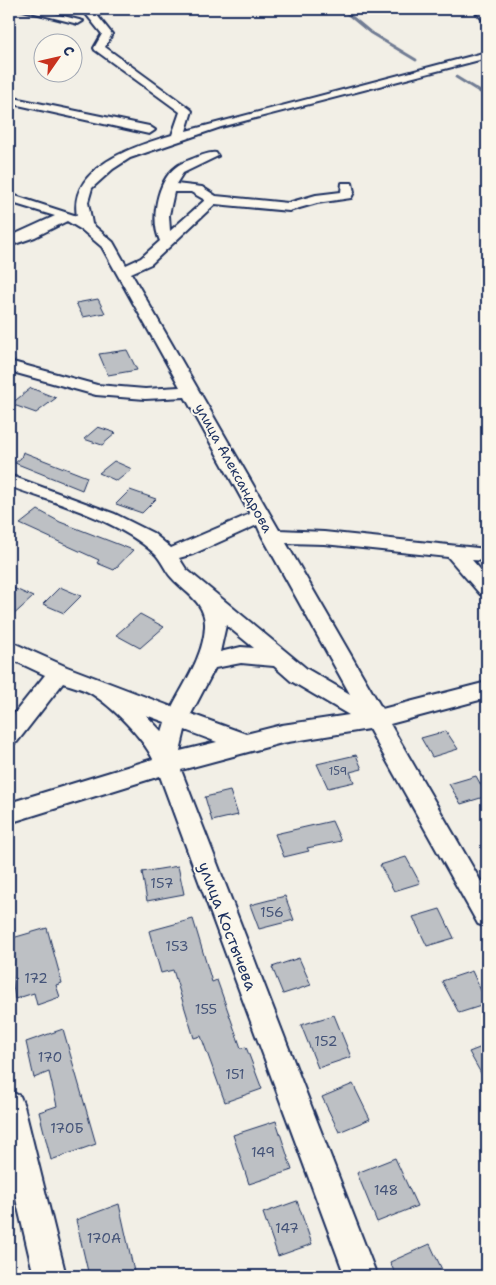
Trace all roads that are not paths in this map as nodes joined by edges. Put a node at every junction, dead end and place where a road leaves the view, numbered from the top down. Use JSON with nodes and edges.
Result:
{"nodes":[{"id":1,"x":24,"y":9,"type":"edge"},
{"id":2,"x":87,"y":9,"type":"edge"},
{"id":3,"x":478,"y":9,"type":"edge"},
{"id":4,"x":487,"y":19,"type":"edge"},
{"id":5,"x":78,"y":21,"type":"dead end"},
{"id":6,"x":487,"y":55,"type":"edge"},
{"id":7,"x":9,"y":100,"type":"edge"},
{"id":8,"x":148,"y":130,"type":"dead end"},
{"id":9,"x":178,"y":136,"type":"junction"},
{"id":10,"x":161,"y":141,"type":"junction"},
{"id":11,"x":347,"y":186,"type":"dead end"},
{"id":12,"x":168,"y":190,"type":"junction"},
{"id":13,"x":9,"y":198,"type":"edge"},
{"id":14,"x":212,"y":200,"type":"junction"},
{"id":15,"x":76,"y":220,"type":"junction"},
{"id":16,"x":166,"y":240,"type":"junction"},
{"id":17,"x":9,"y":242,"type":"edge"},
{"id":18,"x":124,"y":271,"type":"junction"},
{"id":19,"x":9,"y":366,"type":"edge"},
{"id":20,"x":191,"y":392,"type":"junction"},
{"id":21,"x":9,"y":480,"type":"edge"},
{"id":22,"x":261,"y":516,"type":"junction"},
{"id":23,"x":272,"y":536,"type":"junction"},
{"id":24,"x":453,"y":551,"type":"junction"},
{"id":25,"x":168,"y":555,"type":"junction"},
{"id":26,"x":487,"y":555,"type":"edge"},
{"id":27,"x":487,"y":589,"type":"edge"},
{"id":28,"x":209,"y":601,"type":"junction"},
{"id":29,"x":9,"y":650,"type":"edge"},
{"id":30,"x":276,"y":658,"type":"junction"},
{"id":31,"x":206,"y":662,"type":"junction"},
{"id":32,"x":59,"y":673,"type":"junction"},
{"id":33,"x":100,"y":688,"type":"junction"},
{"id":34,"x":487,"y":690,"type":"edge"},
{"id":35,"x":178,"y":717,"type":"junction"},
{"id":36,"x":376,"y":719,"type":"junction"},
{"id":37,"x":9,"y":736,"type":"edge"},
{"id":38,"x":247,"y":744,"type":"junction"},
{"id":39,"x":167,"y":764,"type":"junction"},
{"id":40,"x":9,"y":813,"type":"edge"},
{"id":41,"x":487,"y":916,"type":"edge"},
{"id":42,"x":9,"y":1106,"type":"edge"},
{"id":43,"x":50,"y":1276,"type":"edge"},
{"id":44,"x":361,"y":1276,"type":"edge"}],
"edges":[{"from":1,"to":5,"type":"street"},
{"from":2,"to":9,"type":"street"},
{"from":3,"to":4,"type":"street"},
{"from":6,"to":9,"type":"street"},
{"from":7,"to":8,"type":"street"},
{"from":9,"to":10,"type":"street"},
{"from":10,"to":12,"type":"street"},
{"from":10,"to":15,"type":"street"},
{"from":11,"to":14,"type":"street"},
{"from":12,"to":14,"type":"street"},
{"from":12,"to":16,"type":"street"},
{"from":13,"to":15,"type":"street"},
{"from":14,"to":16,"type":"street"},
{"from":15,"to":17,"type":"street"},
{"from":15,"to":18,"type":"street","name":"улица Александрова"},
{"from":16,"to":18,"type":"street"},
{"from":18,"to":20,"type":"street","name":"улица Александрова"},
{"from":19,"to":20,"type":"street"},
{"from":20,"to":22,"type":"street","name":"улица Александрова"},
{"from":21,"to":25,"type":"street"},
{"from":22,"to":23,"type":"street","name":"улица Александрова"},
{"from":22,"to":25,"type":"street"},
{"from":23,"to":24,"type":"street"},
{"from":23,"to":36,"type":"street","name":"улица Александрова"},
{"from":24,"to":26,"type":"street"},
{"from":24,"to":27,"type":"street"},
{"from":25,"to":28,"type":"street"},
{"from":28,"to":30,"type":"street"},
{"from":28,"to":31,"type":"street"},
{"from":29,"to":32,"type":"street","name":"улица Костычева"},
{"from":30,"to":31,"type":"street"},
{"from":30,"to":36,"type":"street"},
{"from":31,"to":35,"type":"street"},
{"from":32,"to":33,"type":"street","name":"улица Костычева"},
{"from":32,"to":37,"type":"street"},
{"from":33,"to":35,"type":"street"},
{"from":33,"to":39,"type":"street","name":"улица Костычева"},
{"from":34,"to":36,"type":"street"},
{"from":35,"to":38,"type":"street"},
{"from":35,"to":39,"type":"street"},
{"from":36,"to":38,"type":"street"},
{"from":36,"to":41,"type":"street","name":"улица Александрова"},
{"from":38,"to":39,"type":"street"},
{"from":39,"to":40,"type":"street"},
{"from":39,"to":44,"type":"street","name":"улица Костычева"},
{"from":42,"to":43,"type":"street"}]}
